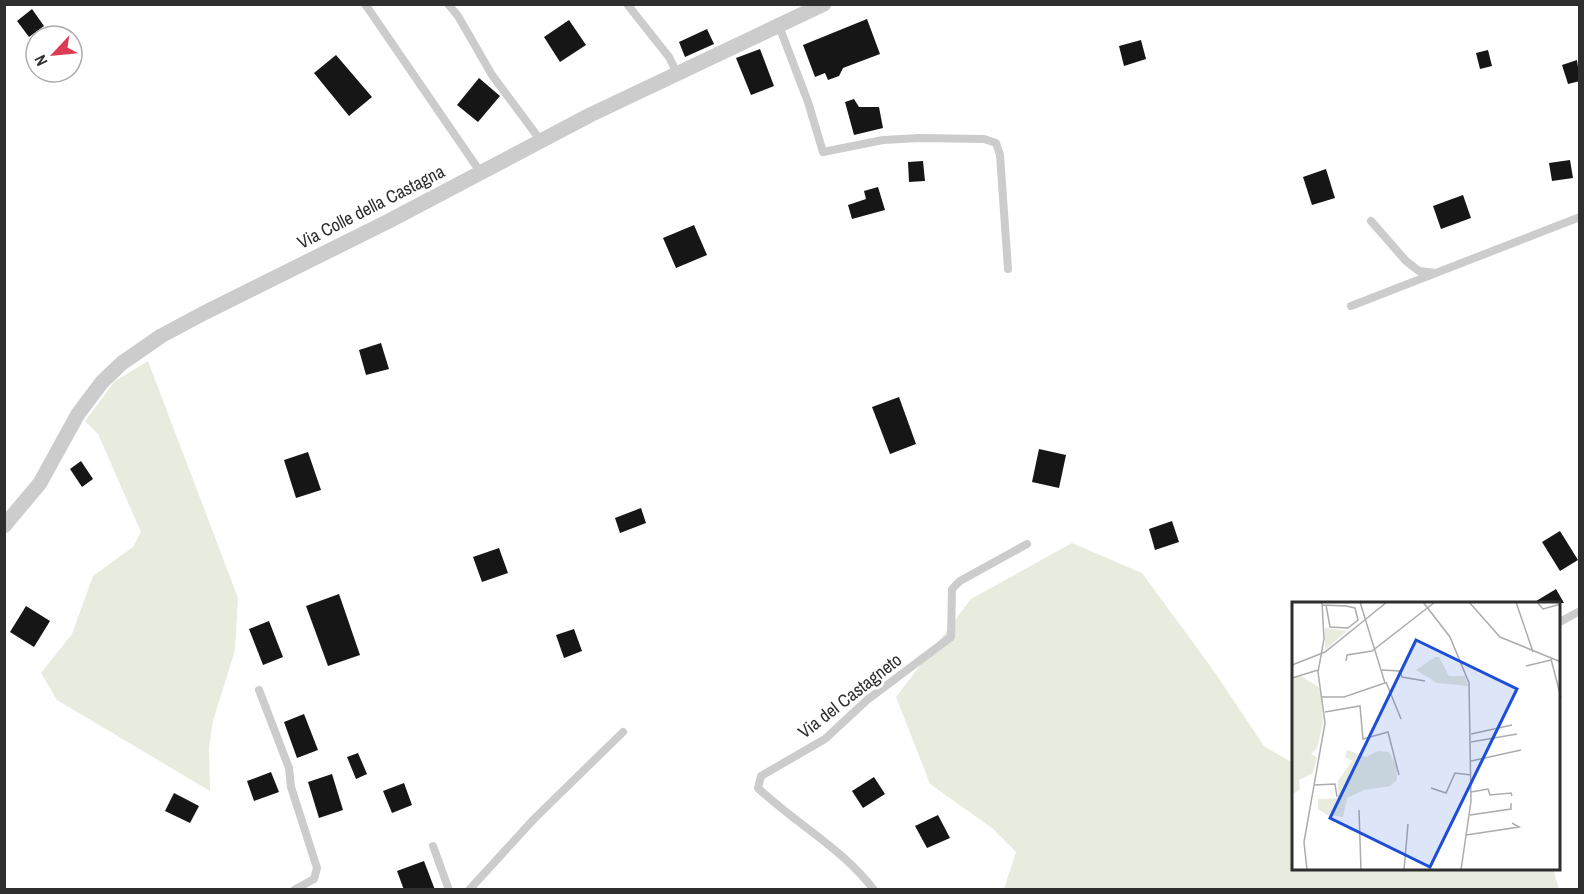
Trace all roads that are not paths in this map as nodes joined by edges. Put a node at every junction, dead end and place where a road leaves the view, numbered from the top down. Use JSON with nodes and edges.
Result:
{"nodes":[{"id":1,"x":364,"y":4,"type":"edge"},
{"id":2,"x":448,"y":4,"type":"edge"},
{"id":3,"x":627,"y":4,"type":"edge"},
{"id":4,"x":824,"y":4,"type":"edge"},
{"id":5,"x":779,"y":26,"type":"junction"},
{"id":6,"x":677,"y":73,"type":"junction"},
{"id":7,"x":541,"y":141,"type":"junction"},
{"id":8,"x":481,"y":173,"type":"junction"},
{"id":9,"x":1580,"y":217,"type":"edge"},
{"id":10,"x":1371,"y":221,"type":"dead end"},
{"id":11,"x":1008,"y":269,"type":"dead end"},
{"id":12,"x":1436,"y":273,"type":"junction"},
{"id":13,"x":1351,"y":306,"type":"dead end"},
{"id":14,"x":4,"y":526,"type":"edge"},
{"id":15,"x":1027,"y":544,"type":"dead end"},
{"id":16,"x":1580,"y":611,"type":"edge"},
{"id":17,"x":1560,"y":622,"type":"edge"},
{"id":18,"x":259,"y":690,"type":"dead end"},
{"id":19,"x":623,"y":732,"type":"dead end"},
{"id":20,"x":433,"y":846,"type":"dead end"},
{"id":21,"x":294,"y":890,"type":"edge"},
{"id":22,"x":449,"y":890,"type":"edge"},
{"id":23,"x":469,"y":890,"type":"edge"},
{"id":24,"x":874,"y":890,"type":"edge"}],
"edges":[{"from":1,"to":8,"type":"lane"},
{"from":2,"to":7,"type":"lane"},
{"from":3,"to":6,"type":"lane"},
{"from":4,"to":5,"type":"street","name":"Via Colle della Castagna"},
{"from":5,"to":6,"type":"street","name":"Via Colle della Castagna"},
{"from":5,"to":11,"type":"lane"},
{"from":6,"to":7,"type":"street","name":"Via Colle della Castagna"},
{"from":7,"to":8,"type":"street","name":"Via Colle della Castagna"},
{"from":8,"to":14,"type":"street","name":"Via Colle della Castagna"},
{"from":9,"to":12,"type":"lane"},
{"from":10,"to":12,"type":"lane"},
{"from":12,"to":13,"type":"lane"},
{"from":15,"to":24,"type":"lane","name":"Via del Castagneto"},
{"from":16,"to":17,"type":"lane"},
{"from":18,"to":21,"type":"lane"},
{"from":19,"to":23,"type":"lane"},
{"from":20,"to":22,"type":"lane"}]}
